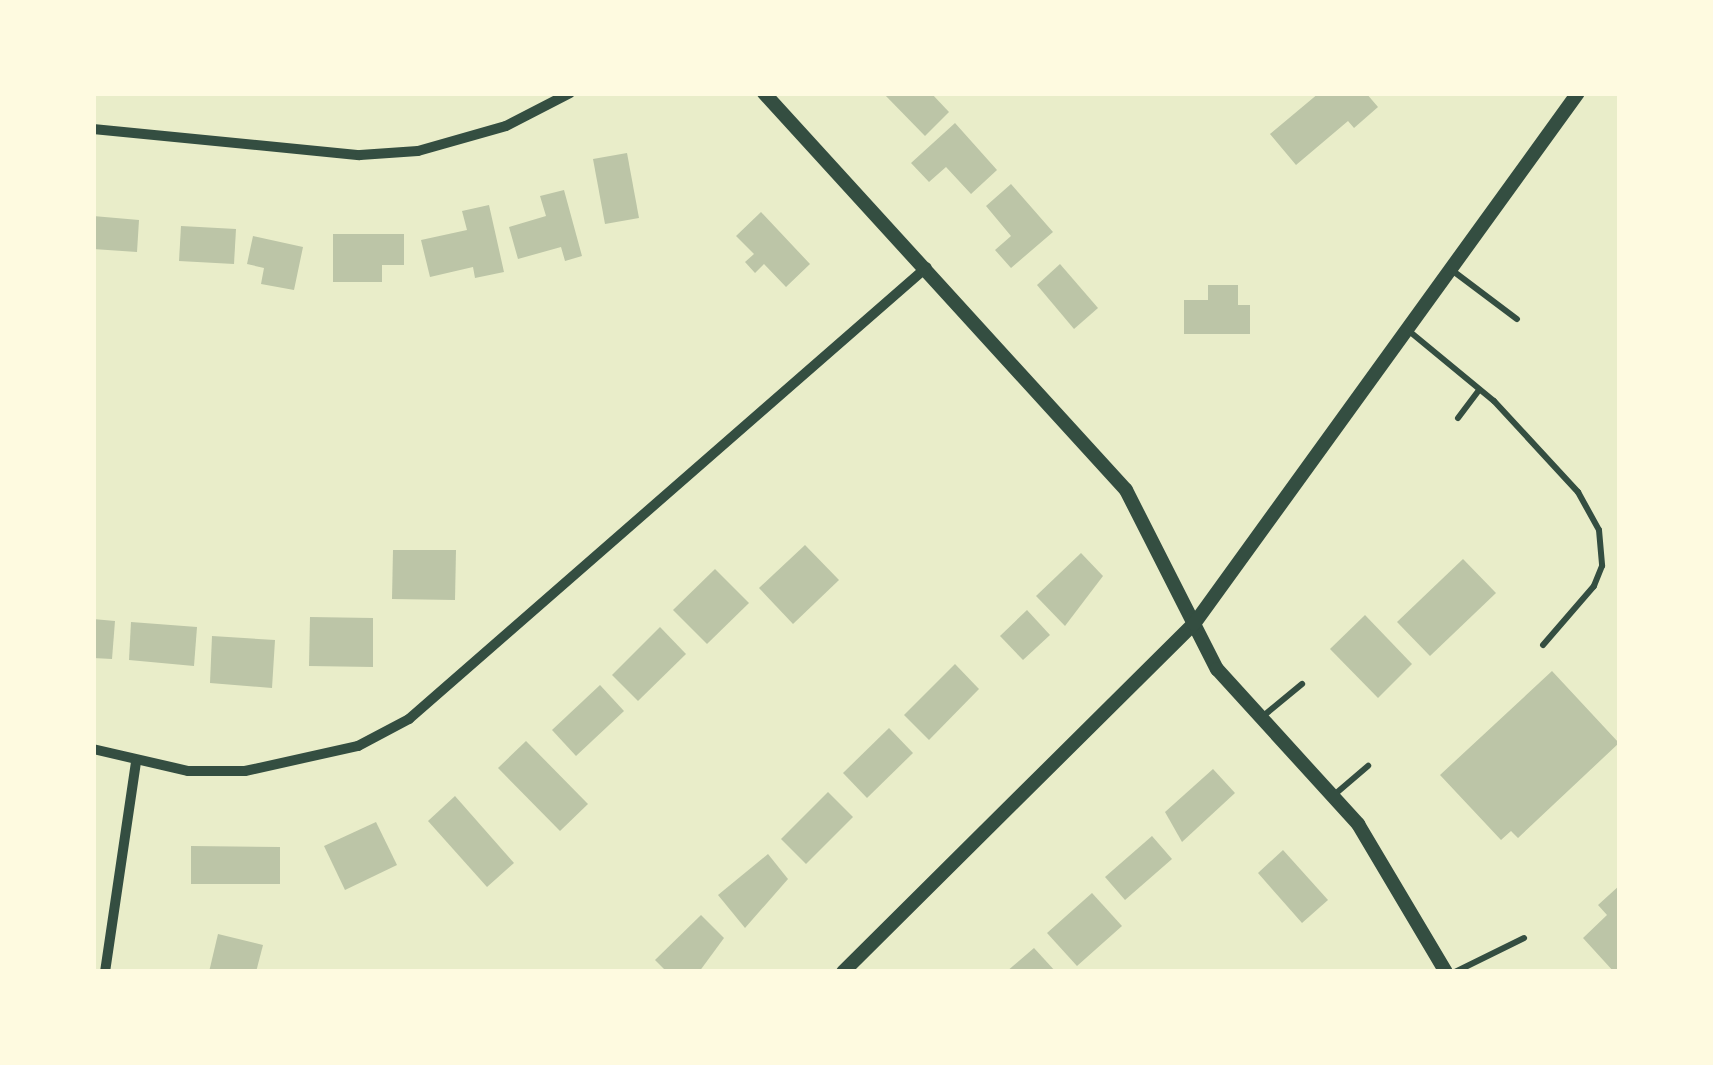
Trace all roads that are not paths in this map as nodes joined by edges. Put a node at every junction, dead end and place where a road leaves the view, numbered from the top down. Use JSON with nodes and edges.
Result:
{"nodes":[{"id":1,"x":570,"y":93,"type":"edge"},
{"id":2,"x":764,"y":93,"type":"edge"},
{"id":3,"x":1578,"y":93,"type":"edge"},
{"id":4,"x":93,"y":129,"type":"edge"},
{"id":5,"x":927,"y":267,"type":"junction"},
{"id":6,"x":1450,"y":269,"type":"junction"},
{"id":7,"x":1517,"y":319,"type":"dead end"},
{"id":8,"x":1406,"y":329,"type":"junction"},
{"id":9,"x":1479,"y":390,"type":"junction"},
{"id":10,"x":1458,"y":418,"type":"dead end"},
{"id":11,"x":1195,"y":624,"type":"junction"},
{"id":12,"x":1543,"y":645,"type":"dead end"},
{"id":13,"x":1302,"y":683,"type":"dead end"},
{"id":14,"x":1262,"y":717,"type":"junction"},
{"id":15,"x":93,"y":749,"type":"edge"},
{"id":16,"x":136,"y":761,"type":"junction"},
{"id":17,"x":1368,"y":766,"type":"dead end"},
{"id":18,"x":1334,"y":795,"type":"junction"},
{"id":19,"x":1523,"y":938,"type":"dead end"},
{"id":20,"x":105,"y":972,"type":"edge"},
{"id":21,"x":843,"y":972,"type":"edge"},
{"id":22,"x":1451,"y":972,"type":"edge"}],
"edges":[{"from":1,"to":4,"type":"street"},
{"from":2,"to":5,"type":"street"},
{"from":3,"to":6,"type":"street"},
{"from":5,"to":11,"type":"street"},
{"from":5,"to":16,"type":"street"},
{"from":6,"to":7,"type":"lane"},
{"from":6,"to":8,"type":"street"},
{"from":8,"to":9,"type":"lane"},
{"from":8,"to":11,"type":"street"},
{"from":9,"to":10,"type":"lane"},
{"from":9,"to":12,"type":"lane"},
{"from":11,"to":14,"type":"street"},
{"from":11,"to":21,"type":"street"},
{"from":13,"to":14,"type":"lane"},
{"from":14,"to":18,"type":"street"},
{"from":15,"to":16,"type":"street"},
{"from":16,"to":20,"type":"street"},
{"from":17,"to":18,"type":"lane"},
{"from":18,"to":22,"type":"street"},
{"from":19,"to":22,"type":"lane"}]}
